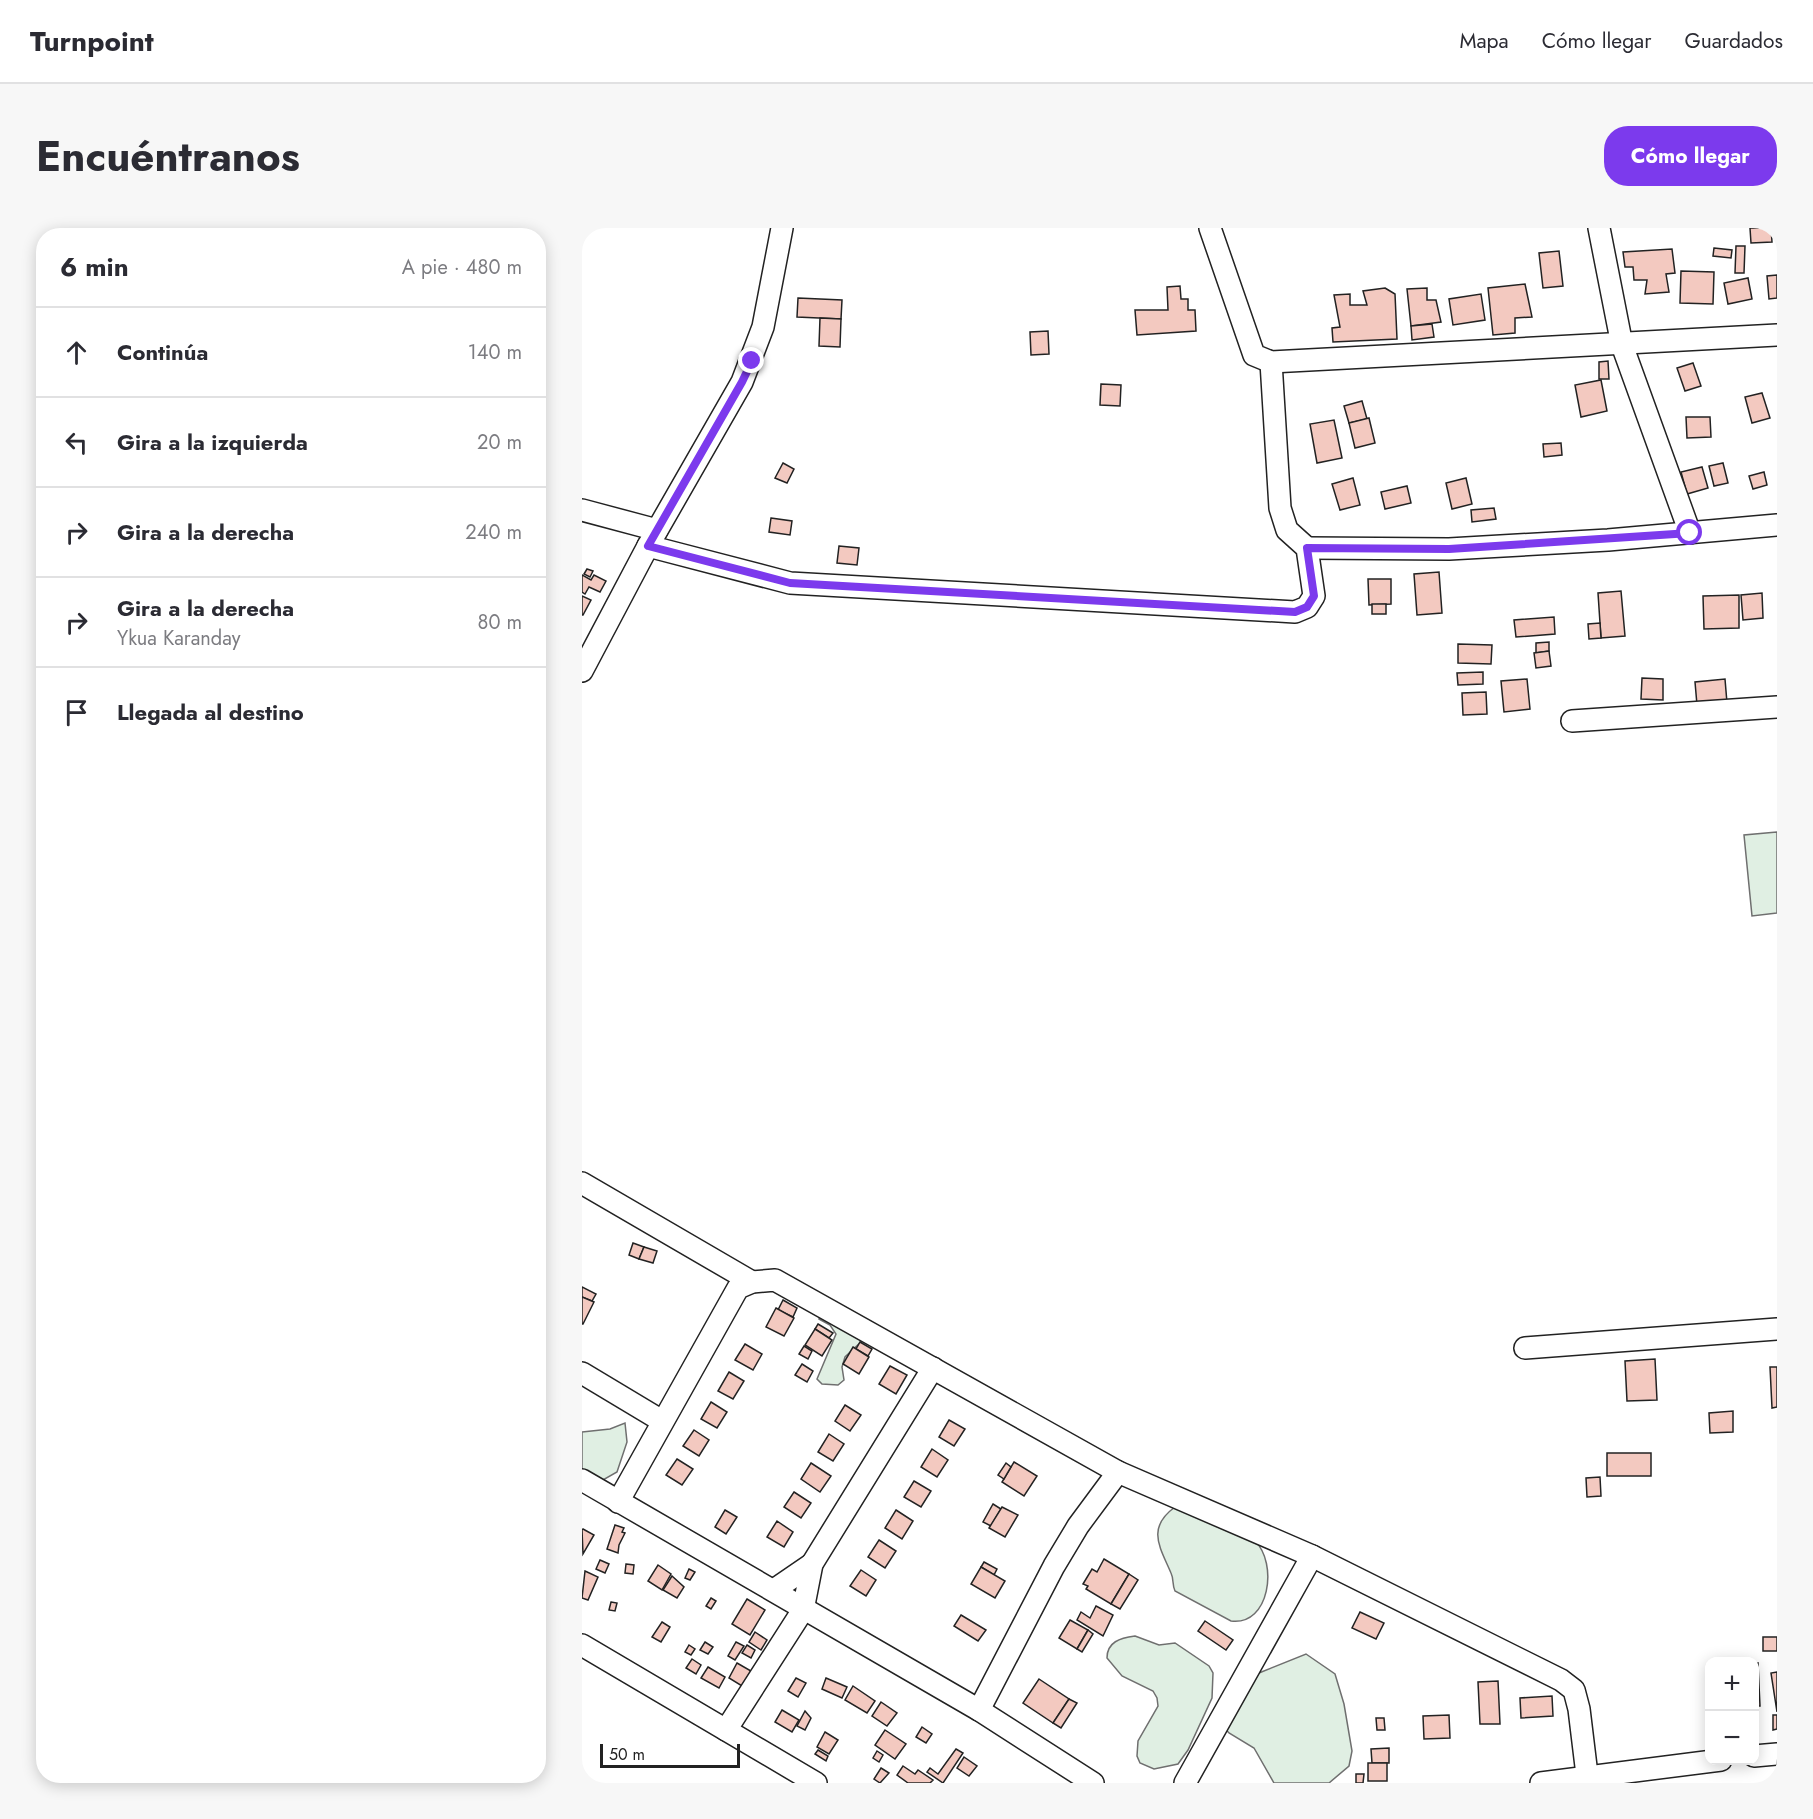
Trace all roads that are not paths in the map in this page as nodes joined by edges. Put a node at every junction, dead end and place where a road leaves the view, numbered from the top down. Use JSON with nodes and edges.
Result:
{"nodes":[{"id":1,"x":782,"y":228,"type":"edge"},
{"id":2,"x":1210,"y":228,"type":"edge"},
{"id":3,"x":1599,"y":228,"type":"edge"},
{"id":4,"x":1777,"y":335,"type":"edge"},
{"id":5,"x":1622,"y":345,"type":"junction"},
{"id":6,"x":1271,"y":362,"type":"junction"},
{"id":7,"x":582,"y":510,"type":"edge"},
{"id":8,"x":1777,"y":525,"type":"edge"},
{"id":9,"x":1690,"y":533,"type":"junction"},
{"id":10,"x":653,"y":538,"type":"junction"},
{"id":11,"x":1307,"y":548,"type":"junction"},
{"id":12,"x":588,"y":644,"type":"edge"},
{"id":13,"x":582,"y":671,"type":"edge"},
{"id":14,"x":1777,"y":707,"type":"edge"},
{"id":15,"x":1572,"y":721,"type":"dead end"},
{"id":16,"x":582,"y":1183,"type":"edge"},
{"id":17,"x":752,"y":1282,"type":"junction"},
{"id":18,"x":1777,"y":1329,"type":"edge"},
{"id":19,"x":1525,"y":1348,"type":"dead end"},
{"id":20,"x":933,"y":1368,"type":"junction"},
{"id":21,"x":582,"y":1373,"type":"edge"},
{"id":22,"x":662,"y":1421,"type":"junction"},
{"id":23,"x":1119,"y":1472,"type":"junction"},
{"id":24,"x":582,"y":1480,"type":"edge"},
{"id":25,"x":618,"y":1502,"type":"junction"},
{"id":26,"x":1312,"y":1556,"type":"junction"},
{"id":27,"x":812,"y":1564,"type":"junction"},
{"id":28,"x":774,"y":1590,"type":"junction"},
{"id":29,"x":803,"y":1610,"type":"junction"},
{"id":30,"x":582,"y":1645,"type":"edge"},
{"id":31,"x":979,"y":1710,"type":"junction"},
{"id":32,"x":726,"y":1730,"type":"junction"},
{"id":33,"x":1777,"y":1754,"type":"edge"},
{"id":34,"x":1759,"y":1756,"type":"edge"},
{"id":35,"x":1705,"y":1763,"type":"edge"},
{"id":36,"x":1588,"y":1780,"type":"edge"},
{"id":37,"x":816,"y":1783,"type":"edge"},
{"id":38,"x":1093,"y":1783,"type":"edge"},
{"id":39,"x":1185,"y":1783,"type":"edge"},
{"id":40,"x":1541,"y":1783,"type":"edge"}],
"edges":[{"from":1,"to":10,"type":"street"},
{"from":2,"to":6,"type":"street"},
{"from":3,"to":5,"type":"street"},
{"from":4,"to":5,"type":"street"},
{"from":5,"to":6,"type":"street"},
{"from":5,"to":9,"type":"street"},
{"from":6,"to":11,"type":"street"},
{"from":7,"to":10,"type":"street"},
{"from":8,"to":9,"type":"street"},
{"from":9,"to":11,"type":"street"},
{"from":10,"to":11,"type":"street"},
{"from":10,"to":12,"type":"street"},
{"from":12,"to":13,"type":"street"},
{"from":14,"to":15,"type":"street"},
{"from":16,"to":17,"type":"street"},
{"from":17,"to":20,"type":"street"},
{"from":17,"to":22,"type":"street"},
{"from":18,"to":19,"type":"street"},
{"from":20,"to":23,"type":"street"},
{"from":20,"to":27,"type":"street"},
{"from":21,"to":22,"type":"street"},
{"from":22,"to":25,"type":"street"},
{"from":23,"to":26,"type":"street"},
{"from":23,"to":31,"type":"street"},
{"from":24,"to":25,"type":"street"},
{"from":25,"to":28,"type":"street"},
{"from":26,"to":36,"type":"street"},
{"from":26,"to":39,"type":"street"},
{"from":27,"to":28,"type":"street"},
{"from":27,"to":29,"type":"street"},
{"from":28,"to":29,"type":"street"},
{"from":29,"to":31,"type":"street"},
{"from":29,"to":32,"type":"street"},
{"from":30,"to":32,"type":"street"},
{"from":31,"to":38,"type":"street"},
{"from":32,"to":37,"type":"street"},
{"from":33,"to":34,"type":"street"},
{"from":35,"to":36,"type":"street"},
{"from":36,"to":40,"type":"street"}]}
